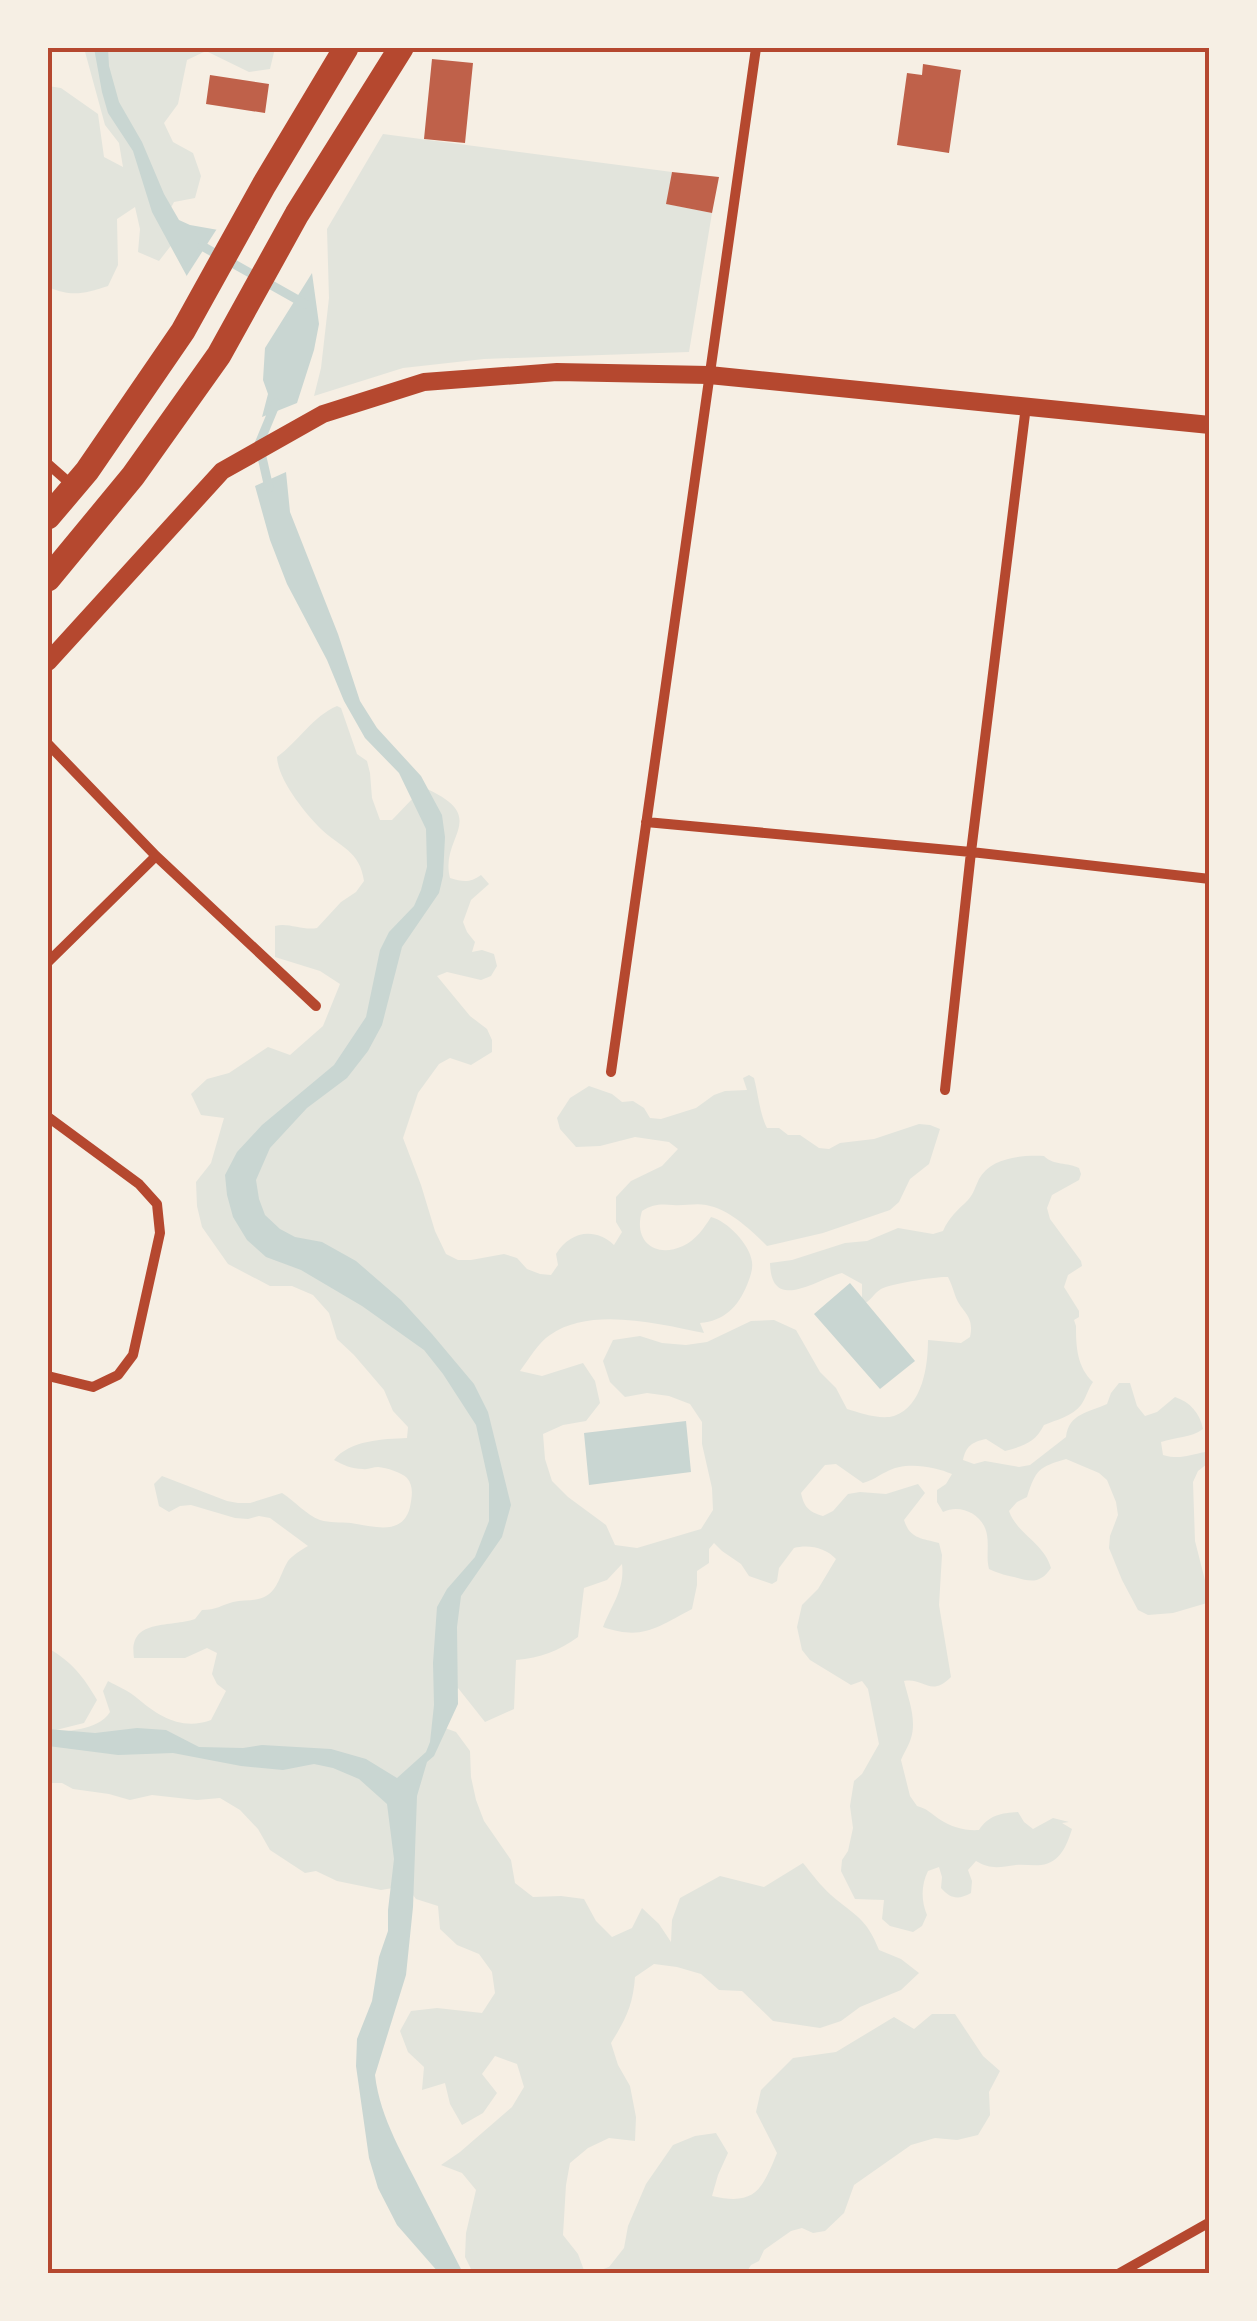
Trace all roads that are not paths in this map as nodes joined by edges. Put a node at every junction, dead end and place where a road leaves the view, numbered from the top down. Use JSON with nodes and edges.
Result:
{"nodes":[{"id":1,"x":346,"y":48,"type":"edge"},
{"id":2,"x":401,"y":48,"type":"edge"},
{"id":3,"x":756,"y":48,"type":"edge"},
{"id":4,"x":709,"y":376,"type":"junction"},
{"id":5,"x":1026,"y":406,"type":"junction"},
{"id":6,"x":1210,"y":425,"type":"edge"},
{"id":7,"x":48,"y":464,"type":"edge"},
{"id":8,"x":74,"y":487,"type":"junction"},
{"id":9,"x":48,"y":517,"type":"edge"},
{"id":10,"x":48,"y":579,"type":"edge"},
{"id":11,"x":48,"y":662,"type":"edge"},
{"id":12,"x":48,"y":744,"type":"edge"},
{"id":13,"x":646,"y":822,"type":"junction"},
{"id":14,"x":971,"y":852,"type":"junction"},
{"id":15,"x":156,"y":856,"type":"junction"},
{"id":16,"x":1210,"y":879,"type":"edge"},
{"id":17,"x":48,"y":962,"type":"edge"},
{"id":18,"x":316,"y":1006,"type":"dead end"},
{"id":19,"x":611,"y":1072,"type":"dead end"},
{"id":20,"x":945,"y":1090,"type":"dead end"},
{"id":21,"x":48,"y":1117,"type":"edge"},
{"id":22,"x":48,"y":1376,"type":"edge"},
{"id":23,"x":1210,"y":2222,"type":"edge"},
{"id":24,"x":1118,"y":2274,"type":"edge"}],
"edges":[{"from":1,"to":8,"type":"highway"},
{"from":2,"to":10,"type":"highway"},
{"from":3,"to":4,"type":"street"},
{"from":4,"to":5,"type":"street"},
{"from":4,"to":11,"type":"street"},
{"from":4,"to":13,"type":"street"},
{"from":5,"to":6,"type":"street"},
{"from":5,"to":14,"type":"street"},
{"from":7,"to":8,"type":"street"},
{"from":8,"to":9,"type":"highway"},
{"from":12,"to":15,"type":"street"},
{"from":13,"to":14,"type":"street"},
{"from":13,"to":19,"type":"street"},
{"from":14,"to":16,"type":"street"},
{"from":14,"to":20,"type":"street"},
{"from":15,"to":17,"type":"street"},
{"from":15,"to":18,"type":"street"},
{"from":21,"to":22,"type":"street"},
{"from":23,"to":24,"type":"street"}]}
